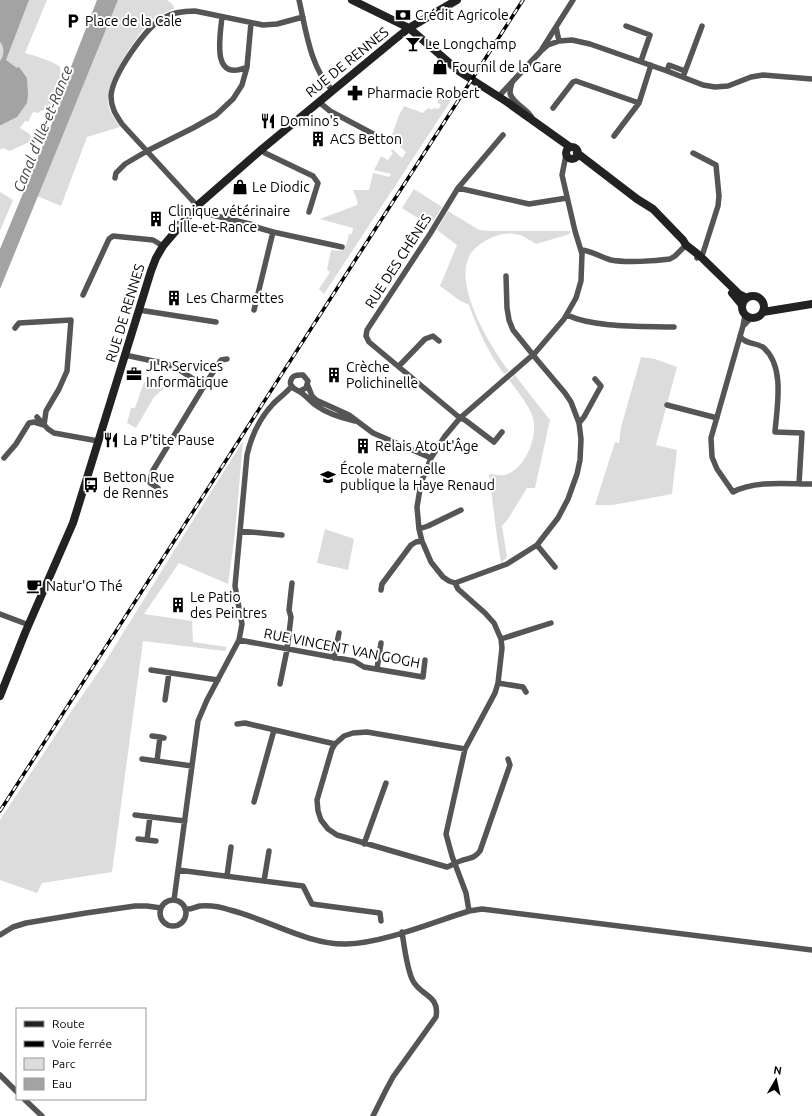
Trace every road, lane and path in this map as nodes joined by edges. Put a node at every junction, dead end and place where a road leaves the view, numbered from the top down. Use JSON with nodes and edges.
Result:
{"nodes":[{"id":1,"x":299,"y":0,"type":"edge"},
{"id":2,"x":352,"y":0,"type":"edge"},
{"id":3,"x":457,"y":0,"type":"edge"},
{"id":4,"x":573,"y":0,"type":"edge"},
{"id":5,"x":222,"y":17,"type":"junction"},
{"id":6,"x":303,"y":17,"type":"junction"},
{"id":7,"x":251,"y":23,"type":"junction"},
{"id":8,"x":626,"y":26,"type":"dead end"},
{"id":9,"x":702,"y":26,"type":"dead end"},
{"id":10,"x":409,"y":28,"type":"junction"},
{"id":11,"x":556,"y":28,"type":"junction"},
{"id":12,"x":560,"y":41,"type":"junction"},
{"id":13,"x":541,"y":50,"type":"junction"},
{"id":14,"x":641,"y":61,"type":"junction"},
{"id":15,"x":650,"y":64,"type":"junction"},
{"id":16,"x":247,"y":67,"type":"junction"},
{"id":17,"x":667,"y":70,"type":"junction"},
{"id":18,"x":685,"y":71,"type":"junction"},
{"id":19,"x":683,"y":77,"type":"junction"},
{"id":20,"x":812,"y":79,"type":"edge"},
{"id":21,"x":512,"y":83,"type":"junction"},
{"id":22,"x":332,"y":90,"type":"junction"},
{"id":23,"x":499,"y":96,"type":"junction"},
{"id":24,"x":319,"y":102,"type":"junction"},
{"id":25,"x":639,"y":103,"type":"junction"},
{"id":26,"x":553,"y":108,"type":"dead end"},
{"id":27,"x":533,"y":120,"type":"junction"},
{"id":28,"x":503,"y":135,"type":"dead end"},
{"id":29,"x":614,"y":136,"type":"dead end"},
{"id":30,"x":379,"y":137,"type":"dead end"},
{"id":31,"x":262,"y":149,"type":"junction"},
{"id":32,"x":147,"y":151,"type":"junction"},
{"id":33,"x":694,"y":153,"type":"dead end"},
{"id":34,"x":570,"y":155,"type":"junction"},
{"id":35,"x":115,"y":178,"type":"dead end"},
{"id":36,"x":458,"y":188,"type":"junction"},
{"id":37,"x":567,"y":198,"type":"junction"},
{"id":38,"x":198,"y":205,"type":"junction"},
{"id":39,"x":309,"y":212,"type":"dead end"},
{"id":40,"x":272,"y":232,"type":"junction"},
{"id":41,"x":163,"y":246,"type":"junction"},
{"id":42,"x":685,"y":247,"type":"junction"},
{"id":43,"x":342,"y":248,"type":"dead end"},
{"id":44,"x":581,"y":250,"type":"junction"},
{"id":45,"x":698,"y":257,"type":"junction"},
{"id":46,"x":506,"y":276,"type":"dead end"},
{"id":47,"x":83,"y":295,"type":"dead end"},
{"id":48,"x":744,"y":301,"type":"junction"},
{"id":49,"x":763,"y":303,"type":"junction"},
{"id":50,"x":812,"y":304,"type":"edge"},
{"id":51,"x":795,"y":307,"type":"junction"},
{"id":52,"x":139,"y":310,"type":"junction"},
{"id":53,"x":254,"y":310,"type":"dead end"},
{"id":54,"x":763,"y":312,"type":"junction"},
{"id":55,"x":567,"y":315,"type":"junction"},
{"id":56,"x":748,"y":317,"type":"junction"},
{"id":57,"x":216,"y":322,"type":"dead end"},
{"id":58,"x":674,"y":327,"type":"dead end"},
{"id":59,"x":15,"y":328,"type":"dead end"},
{"id":60,"x":740,"y":336,"type":"junction"},
{"id":61,"x":439,"y":341,"type":"dead end"},
{"id":62,"x":125,"y":355,"type":"junction"},
{"id":63,"x":533,"y":355,"type":"junction"},
{"id":64,"x":227,"y":359,"type":"dead end"},
{"id":65,"x":399,"y":366,"type":"junction"},
{"id":66,"x":595,"y":380,"type":"dead end"},
{"id":67,"x":204,"y":386,"type":"junction"},
{"id":68,"x":292,"y":386,"type":"junction"},
{"id":69,"x":308,"y":386,"type":"junction"},
{"id":70,"x":300,"y":391,"type":"junction"},
{"id":71,"x":667,"y":405,"type":"dead end"},
{"id":72,"x":36,"y":417,"type":"dead end"},
{"id":73,"x":460,"y":418,"type":"junction"},
{"id":74,"x":717,"y":418,"type":"junction"},
{"id":75,"x":355,"y":421,"type":"junction"},
{"id":76,"x":579,"y":423,"type":"junction"},
{"id":77,"x":44,"y":425,"type":"junction"},
{"id":78,"x":502,"y":432,"type":"dead end"},
{"id":79,"x":98,"y":441,"type":"junction"},
{"id":80,"x":4,"y":458,"type":"dead end"},
{"id":81,"x":431,"y":458,"type":"junction"},
{"id":82,"x":799,"y":484,"type":"junction"},
{"id":83,"x":812,"y":484,"type":"edge"},
{"id":84,"x":158,"y":488,"type":"dead end"},
{"id":85,"x":461,"y":510,"type":"dead end"},
{"id":86,"x":419,"y":529,"type":"junction"},
{"id":87,"x":240,"y":531,"type":"junction"},
{"id":88,"x":282,"y":535,"type":"dead end"},
{"id":89,"x":422,"y":541,"type":"junction"},
{"id":90,"x":537,"y":545,"type":"junction"},
{"id":91,"x":555,"y":567,"type":"dead end"},
{"id":92,"x":292,"y":583,"type":"dead end"},
{"id":93,"x":455,"y":583,"type":"junction"},
{"id":94,"x":381,"y":590,"type":"dead end"},
{"id":95,"x":0,"y":614,"type":"edge"},
{"id":96,"x":551,"y":623,"type":"dead end"},
{"id":97,"x":28,"y":626,"type":"junction"},
{"id":98,"x":338,"y":633,"type":"dead end"},
{"id":99,"x":501,"y":639,"type":"junction"},
{"id":100,"x":239,"y":640,"type":"junction"},
{"id":101,"x":381,"y":643,"type":"dead end"},
{"id":102,"x":287,"y":650,"type":"junction"},
{"id":103,"x":334,"y":658,"type":"junction"},
{"id":104,"x":426,"y":660,"type":"dead end"},
{"id":105,"x":377,"y":669,"type":"junction"},
{"id":106,"x":151,"y":670,"type":"dead end"},
{"id":107,"x":168,"y":673,"type":"junction"},
{"id":108,"x":218,"y":680,"type":"junction"},
{"id":109,"x":498,"y":683,"type":"junction"},
{"id":110,"x":280,"y":684,"type":"dead end"},
{"id":111,"x":526,"y":692,"type":"dead end"},
{"id":112,"x":0,"y":696,"type":"edge"},
{"id":113,"x":165,"y":700,"type":"dead end"},
{"id":114,"x":237,"y":724,"type":"dead end"},
{"id":115,"x":274,"y":730,"type":"junction"},
{"id":116,"x":152,"y":736,"type":"dead end"},
{"id":117,"x":335,"y":744,"type":"junction"},
{"id":118,"x":465,"y":749,"type":"junction"},
{"id":119,"x":142,"y":759,"type":"dead end"},
{"id":120,"x":508,"y":759,"type":"dead end"},
{"id":121,"x":157,"y":761,"type":"junction"},
{"id":122,"x":192,"y":766,"type":"junction"},
{"id":123,"x":386,"y":783,"type":"dead end"},
{"id":124,"x":254,"y":802,"type":"dead end"},
{"id":125,"x":135,"y":815,"type":"dead end"},
{"id":126,"x":150,"y":817,"type":"junction"},
{"id":127,"x":185,"y":822,"type":"junction"},
{"id":128,"x":138,"y":839,"type":"dead end"},
{"id":129,"x":147,"y":840,"type":"junction"},
{"id":130,"x":156,"y":842,"type":"dead end"},
{"id":131,"x":364,"y":844,"type":"junction"},
{"id":132,"x":231,"y":847,"type":"dead end"},
{"id":133,"x":269,"y":851,"type":"dead end"},
{"id":134,"x":455,"y":864,"type":"junction"},
{"id":135,"x":178,"y":870,"type":"junction"},
{"id":136,"x":227,"y":876,"type":"junction"},
{"id":137,"x":264,"y":881,"type":"junction"},
{"id":138,"x":174,"y":900,"type":"junction"},
{"id":139,"x":161,"y":908,"type":"junction"},
{"id":140,"x":186,"y":909,"type":"junction"},
{"id":141,"x":469,"y":911,"type":"junction"},
{"id":142,"x":381,"y":921,"type":"dead end"},
{"id":143,"x":402,"y":932,"type":"junction"},
{"id":144,"x":0,"y":935,"type":"edge"},
{"id":145,"x":812,"y":950,"type":"edge"},
{"id":146,"x":0,"y":1075,"type":"edge"},
{"id":147,"x":16,"y":1091,"type":"edge"},
{"id":148,"x":25,"y":1100,"type":"edge"},
{"id":149,"x":42,"y":1116,"type":"edge"},
{"id":150,"x":373,"y":1116,"type":"edge"}],
"edges":[{"from":1,"to":6,"type":"street"},
{"from":2,"to":10,"type":"main road"},
{"from":3,"to":10,"type":"main road","name":"RUE DE RENNES"},
{"from":4,"to":11,"type":"street"},
{"from":5,"to":7,"type":"street"},
{"from":5,"to":16,"type":"street"},
{"from":5,"to":32,"type":"street"},
{"from":6,"to":7,"type":"street"},
{"from":6,"to":22,"type":"street"},
{"from":7,"to":16,"type":"street"},
{"from":8,"to":14,"type":"street"},
{"from":9,"to":18,"type":"street"},
{"from":10,"to":22,"type":"main road","name":"RUE DE RENNES"},
{"from":10,"to":23,"type":"main road"},
{"from":11,"to":12,"type":"street"},
{"from":11,"to":13,"type":"street"},
{"from":12,"to":13,"type":"street"},
{"from":12,"to":14,"type":"street"},
{"from":13,"to":21,"type":"street"},
{"from":14,"to":15,"type":"street"},
{"from":15,"to":17,"type":"street"},
{"from":15,"to":25,"type":"street"},
{"from":16,"to":32,"type":"street"},
{"from":17,"to":18,"type":"street"},
{"from":17,"to":19,"type":"street"},
{"from":18,"to":19,"type":"street"},
{"from":19,"to":20,"type":"street"},
{"from":21,"to":23,"type":"street"},
{"from":21,"to":27,"type":"street"},
{"from":22,"to":24,"type":"main road","name":"RUE DE RENNES"},
{"from":23,"to":27,"type":"main road"},
{"from":24,"to":30,"type":"street"},
{"from":24,"to":31,"type":"main road","name":"RUE DE RENNES"},
{"from":25,"to":26,"type":"street"},
{"from":25,"to":29,"type":"street"},
{"from":27,"to":34,"type":"main road"},
{"from":28,"to":36,"type":"street"},
{"from":31,"to":38,"type":"main road","name":"RUE DE RENNES"},
{"from":31,"to":39,"type":"street"},
{"from":32,"to":35,"type":"street"},
{"from":32,"to":38,"type":"street"},
{"from":33,"to":45,"type":"street"},
{"from":34,"to":37,"type":"street"},
{"from":34,"to":42,"type":"main road"},
{"from":36,"to":37,"type":"street"},
{"from":36,"to":65,"type":"street","name":"RUE DES CHÊNES"},
{"from":37,"to":44,"type":"street"},
{"from":38,"to":40,"type":"street"},
{"from":38,"to":41,"type":"main road","name":"RUE DE RENNES"},
{"from":40,"to":43,"type":"street"},
{"from":40,"to":53,"type":"street"},
{"from":41,"to":47,"type":"street"},
{"from":41,"to":52,"type":"main road","name":"RUE DE RENNES"},
{"from":42,"to":44,"type":"street"},
{"from":42,"to":45,"type":"main road"},
{"from":44,"to":55,"type":"street"},
{"from":45,"to":48,"type":"main road"},
{"from":46,"to":63,"type":"street"},
{"from":48,"to":49,"type":"main road"},
{"from":48,"to":56,"type":"main road"},
{"from":49,"to":51,"type":"main road"},
{"from":49,"to":54,"type":"main road"},
{"from":50,"to":51,"type":"main road"},
{"from":51,"to":54,"type":"main road"},
{"from":52,"to":57,"type":"street"},
{"from":52,"to":62,"type":"main road","name":"RUE DE RENNES"},
{"from":54,"to":56,"type":"main road"},
{"from":55,"to":58,"type":"street"},
{"from":55,"to":63,"type":"street"},
{"from":56,"to":60,"type":"street"},
{"from":59,"to":77,"type":"street"},
{"from":60,"to":74,"type":"street"},
{"from":60,"to":82,"type":"street"},
{"from":61,"to":65,"type":"street"},
{"from":62,"to":67,"type":"street"},
{"from":62,"to":79,"type":"main road","name":"RUE DE RENNES"},
{"from":63,"to":73,"type":"street"},
{"from":63,"to":76,"type":"street"},
{"from":64,"to":67,"type":"street"},
{"from":65,"to":73,"type":"street","name":"RUE DES CHÊNES"},
{"from":66,"to":76,"type":"street"},
{"from":67,"to":84,"type":"street"},
{"from":68,"to":69,"type":"street"},
{"from":68,"to":70,"type":"street"},
{"from":68,"to":87,"type":"street"},
{"from":69,"to":70,"type":"street"},
{"from":69,"to":75,"type":"street"},
{"from":70,"to":75,"type":"street"},
{"from":71,"to":74,"type":"street"},
{"from":72,"to":77,"type":"street"},
{"from":73,"to":78,"type":"street","name":"RUE DES CHÊNES"},
{"from":73,"to":81,"type":"street"},
{"from":74,"to":82,"type":"street"},
{"from":75,"to":81,"type":"street"},
{"from":76,"to":90,"type":"street"},
{"from":77,"to":79,"type":"street"},
{"from":77,"to":80,"type":"street"},
{"from":79,"to":97,"type":"main road","name":"RUE DE RENNES"},
{"from":81,"to":86,"type":"street"},
{"from":82,"to":83,"type":"street"},
{"from":85,"to":86,"type":"street"},
{"from":86,"to":89,"type":"street"},
{"from":87,"to":88,"type":"street"},
{"from":87,"to":100,"type":"street"},
{"from":89,"to":93,"type":"street"},
{"from":89,"to":94,"type":"street"},
{"from":90,"to":91,"type":"street"},
{"from":90,"to":93,"type":"street"},
{"from":92,"to":102,"type":"street"},
{"from":93,"to":99,"type":"street"},
{"from":95,"to":97,"type":"street"},
{"from":96,"to":99,"type":"street"},
{"from":97,"to":112,"type":"main road","name":"RUE DE RENNES"},
{"from":98,"to":103,"type":"street"},
{"from":99,"to":109,"type":"street"},
{"from":100,"to":102,"type":"street","name":"RUE VINCENT VAN GOGH"},
{"from":100,"to":108,"type":"street"},
{"from":101,"to":105,"type":"street"},
{"from":102,"to":103,"type":"street","name":"RUE VINCENT VAN GOGH"},
{"from":102,"to":110,"type":"street"},
{"from":103,"to":105,"type":"street","name":"RUE VINCENT VAN GOGH"},
{"from":104,"to":105,"type":"street","name":"RUE VINCENT VAN GOGH"},
{"from":106,"to":107,"type":"street"},
{"from":107,"to":108,"type":"street"},
{"from":107,"to":113,"type":"street"},
{"from":108,"to":122,"type":"street"},
{"from":109,"to":111,"type":"street"},
{"from":109,"to":118,"type":"street"},
{"from":114,"to":115,"type":"street"},
{"from":115,"to":117,"type":"street"},
{"from":115,"to":124,"type":"street"},
{"from":116,"to":121,"type":"street"},
{"from":117,"to":118,"type":"street"},
{"from":117,"to":131,"type":"street"},
{"from":118,"to":134,"type":"street"},
{"from":119,"to":121,"type":"street"},
{"from":120,"to":134,"type":"street"},
{"from":121,"to":122,"type":"street"},
{"from":122,"to":127,"type":"street"},
{"from":123,"to":131,"type":"street"},
{"from":125,"to":126,"type":"street"},
{"from":126,"to":127,"type":"street"},
{"from":126,"to":129,"type":"street"},
{"from":127,"to":135,"type":"street"},
{"from":128,"to":129,"type":"street"},
{"from":129,"to":130,"type":"street"},
{"from":131,"to":134,"type":"street"},
{"from":132,"to":136,"type":"street"},
{"from":133,"to":137,"type":"street"},
{"from":134,"to":141,"type":"street"},
{"from":135,"to":136,"type":"street"},
{"from":135,"to":138,"type":"street"},
{"from":136,"to":137,"type":"street"},
{"from":137,"to":142,"type":"street"},
{"from":138,"to":139,"type":"street"},
{"from":138,"to":140,"type":"street"},
{"from":139,"to":140,"type":"street"},
{"from":139,"to":144,"type":"street"},
{"from":140,"to":143,"type":"street"},
{"from":141,"to":143,"type":"street"},
{"from":141,"to":145,"type":"street"},
{"from":143,"to":150,"type":"street"},
{"from":146,"to":147,"type":"street"},
{"from":148,"to":149,"type":"street"}]}
